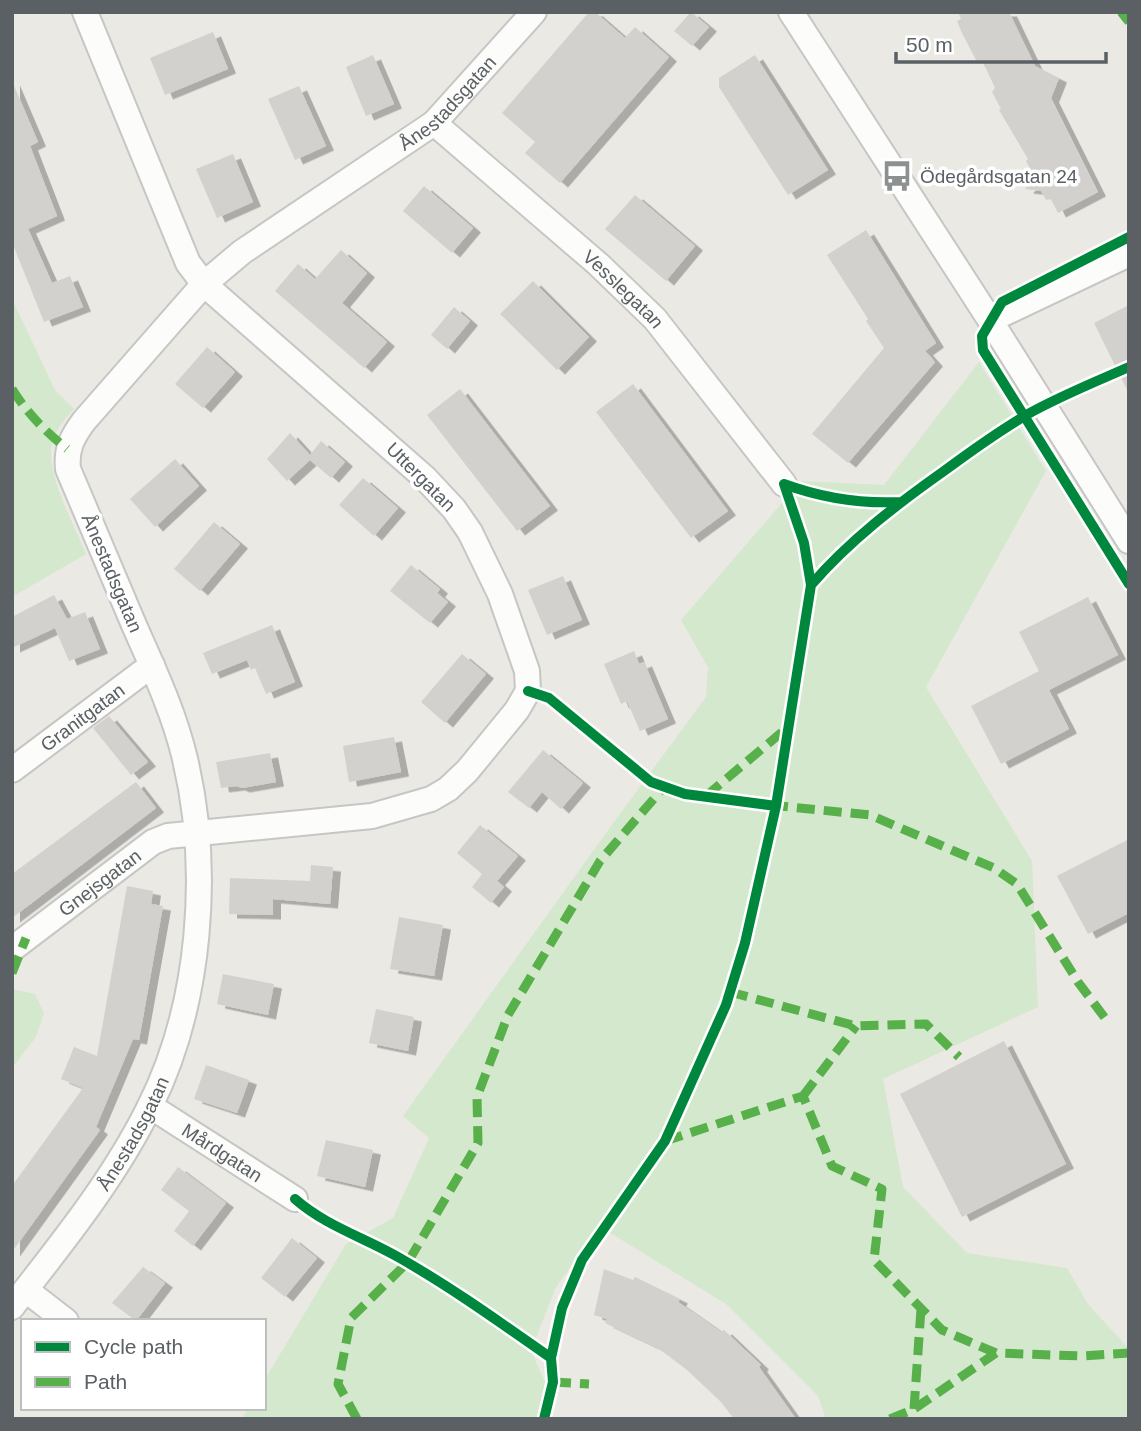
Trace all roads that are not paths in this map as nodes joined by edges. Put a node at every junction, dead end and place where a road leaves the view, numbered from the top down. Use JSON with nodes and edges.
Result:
{"nodes":[{"id":1,"x":85,"y":12,"type":"edge"},
{"id":2,"x":534,"y":12,"type":"edge"},
{"id":3,"x":791,"y":12,"type":"edge"},
{"id":4,"x":434,"y":123,"type":"junction"},
{"id":5,"x":1129,"y":254,"type":"edge"},
{"id":6,"x":204,"y":284,"type":"junction"},
{"id":7,"x":990,"y":320,"type":"junction"},
{"id":8,"x":784,"y":484,"type":"dead end"},
{"id":9,"x":1129,"y":541,"type":"edge"},
{"id":10,"x":152,"y":665,"type":"junction"},
{"id":11,"x":12,"y":769,"type":"edge"},
{"id":12,"x":196,"y":832,"type":"junction"},
{"id":13,"x":12,"y":949,"type":"edge"},
{"id":14,"x":150,"y":1106,"type":"junction"},
{"id":15,"x":295,"y":1199,"type":"dead end"},
{"id":16,"x":19,"y":1298,"type":"edge"},
{"id":17,"x":62,"y":1319,"type":"edge"}],
"edges":[{"from":1,"to":6,"type":"street","name":"Uttergatan"},
{"from":2,"to":4,"type":"street","name":"Ånestadsgatan"},
{"from":3,"to":7,"type":"street"},
{"from":4,"to":6,"type":"street","name":"Ånestadsgatan"},
{"from":4,"to":8,"type":"street","name":"Vesslegatan"},
{"from":5,"to":7,"type":"street"},
{"from":6,"to":10,"type":"street","name":"Ånestadsgatan"},
{"from":6,"to":12,"type":"street","name":"Uttergatan"},
{"from":7,"to":9,"type":"street"},
{"from":10,"to":11,"type":"street","name":"Granitgatan"},
{"from":10,"to":12,"type":"street","name":"Ånestadsgatan"},
{"from":12,"to":13,"type":"street","name":"Gnejsgatan"},
{"from":12,"to":14,"type":"street","name":"Ånestadsgatan"},
{"from":14,"to":15,"type":"street","name":"Mårdgatan"},
{"from":14,"to":16,"type":"street","name":"Ånestadsgatan"},
{"from":16,"to":17,"type":"street","name":"Ånestadsgatan"}]}
